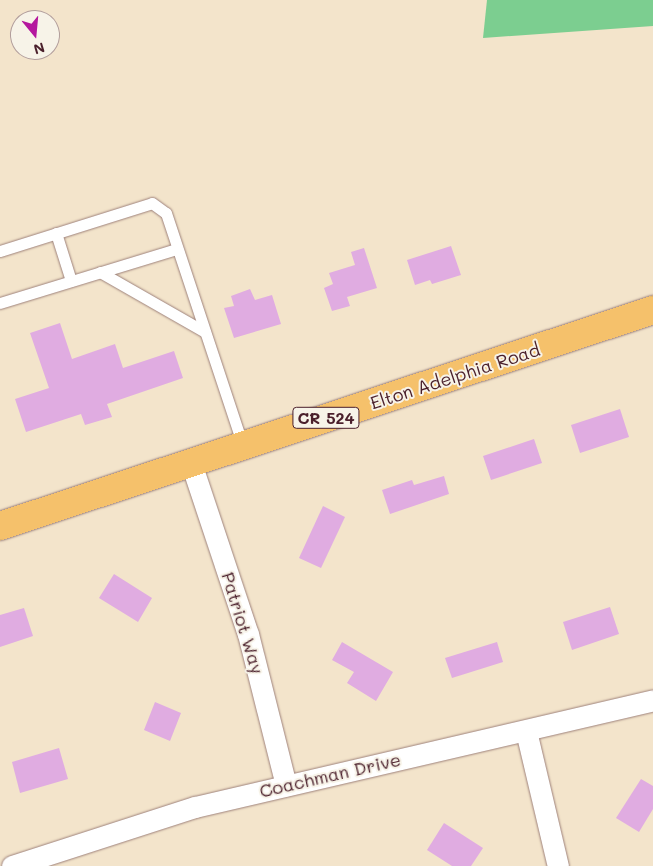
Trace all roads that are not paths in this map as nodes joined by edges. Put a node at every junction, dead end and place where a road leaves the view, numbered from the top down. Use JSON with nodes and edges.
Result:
{"nodes":[{"id":1,"x":56,"y":233,"type":"junction"},
{"id":2,"x":177,"y":249,"type":"junction"},
{"id":3,"x":0,"y":251,"type":"edge"},
{"id":4,"x":100,"y":272,"type":"junction"},
{"id":5,"x":71,"y":281,"type":"junction"},
{"id":6,"x":0,"y":303,"type":"edge"},
{"id":7,"x":653,"y":310,"type":"edge"},
{"id":8,"x":205,"y":332,"type":"junction"},
{"id":9,"x":242,"y":446,"type":"junction"},
{"id":10,"x":191,"y":463,"type":"junction"},
{"id":11,"x":0,"y":526,"type":"edge"},
{"id":12,"x":653,"y":700,"type":"edge"},
{"id":13,"x":526,"y":731,"type":"junction"},
{"id":14,"x":286,"y":785,"type":"junction"},
{"id":15,"x":12,"y":866,"type":"edge"},
{"id":16,"x":558,"y":866,"type":"edge"}],
"edges":[{"from":1,"to":2,"type":"lane"},
{"from":1,"to":3,"type":"lane"},
{"from":1,"to":5,"type":"lane"},
{"from":2,"to":4,"type":"lane"},
{"from":2,"to":8,"type":"lane"},
{"from":4,"to":5,"type":"lane"},
{"from":4,"to":8,"type":"lane"},
{"from":5,"to":6,"type":"lane"},
{"from":7,"to":9,"type":"main road","name":"Elton Adelphia Road","number":"CR 524"},
{"from":8,"to":9,"type":"lane"},
{"from":9,"to":10,"type":"main road","name":"Elton Adelphia Road","number":"CR 524"},
{"from":10,"to":11,"type":"main road","name":"Elton Adelphia Road","number":"CR 524"},
{"from":10,"to":14,"type":"street","name":"Patriot Way"},
{"from":12,"to":13,"type":"street","name":"Coachman Drive"},
{"from":13,"to":14,"type":"street","name":"Coachman Drive"},
{"from":13,"to":16,"type":"street"},
{"from":14,"to":15,"type":"street","name":"Coachman Drive"}]}
